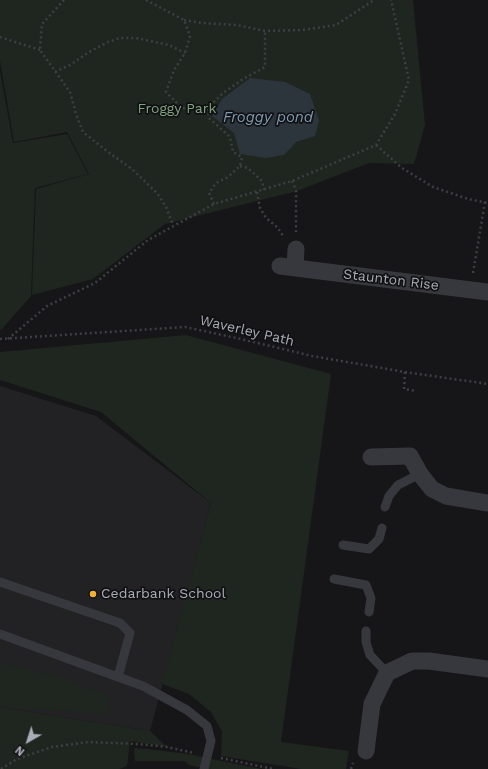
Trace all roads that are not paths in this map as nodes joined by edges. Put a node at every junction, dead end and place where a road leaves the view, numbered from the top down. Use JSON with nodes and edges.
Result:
{"nodes":[{"id":1,"x":296,"y":249,"type":"road end"},
{"id":2,"x":488,"y":292,"type":"edge"},
{"id":3,"x":371,"y":457,"type":"dead end"},
{"id":4,"x":420,"y":474,"type":"junction"},
{"id":5,"x":488,"y":503,"type":"edge"},
{"id":6,"x":386,"y":506,"type":"dead end"},
{"id":7,"x":382,"y":528,"type":"dead end"},
{"id":8,"x":343,"y":545,"type":"dead end"},
{"id":9,"x":334,"y":579,"type":"dead end"},
{"id":10,"x":0,"y":582,"type":"edge"},
{"id":11,"x":369,"y":612,"type":"dead end"},
{"id":12,"x":366,"y":631,"type":"dead end"},
{"id":13,"x":0,"y":634,"type":"edge"},
{"id":14,"x":488,"y":669,"type":"edge"},
{"id":15,"x":387,"y":673,"type":"junction"},
{"id":16,"x":118,"y":677,"type":"junction"},
{"id":17,"x":366,"y":751,"type":"dead end"},
{"id":18,"x":204,"y":769,"type":"edge"}],
"edges":[{"from":1,"to":2,"type":"street","name":"Staunton Rise"},
{"from":3,"to":4,"type":"street"},
{"from":4,"to":5,"type":"street"},
{"from":4,"to":6,"type":"lane"},
{"from":7,"to":8,"type":"lane"},
{"from":9,"to":11,"type":"lane"},
{"from":10,"to":16,"type":"lane"},
{"from":12,"to":15,"type":"lane"},
{"from":13,"to":16,"type":"lane"},
{"from":14,"to":15,"type":"street"},
{"from":15,"to":17,"type":"street"},
{"from":16,"to":18,"type":"lane"}]}
